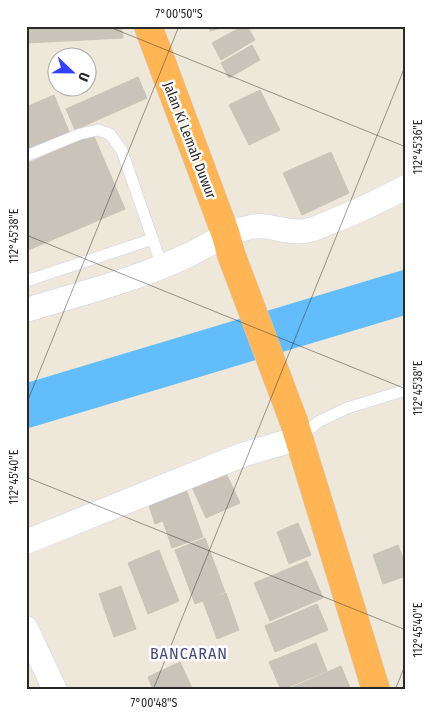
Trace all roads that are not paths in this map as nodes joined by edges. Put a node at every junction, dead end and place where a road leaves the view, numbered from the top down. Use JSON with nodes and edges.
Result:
{"nodes":[{"id":1,"x":148,"y":26,"type":"edge"},
{"id":2,"x":26,"y":156,"type":"edge"},
{"id":3,"x":406,"y":187,"type":"edge"},
{"id":4,"x":153,"y":239,"type":"junction"},
{"id":5,"x":229,"y":244,"type":"junction"},
{"id":6,"x":162,"y":266,"type":"junction"},
{"id":7,"x":26,"y":281,"type":"edge"},
{"id":8,"x":26,"y":310,"type":"edge"},
{"id":9,"x":406,"y":390,"type":"edge"},
{"id":10,"x":296,"y":430,"type":"junction"},
{"id":11,"x":26,"y":542,"type":"edge"},
{"id":12,"x":26,"y":628,"type":"edge"},
{"id":13,"x":55,"y":690,"type":"edge"},
{"id":14,"x":376,"y":690,"type":"edge"}],
"edges":[{"from":1,"to":5,"type":"highway","name":"Jalan Ki Lemah Duwur"},
{"from":2,"to":4,"type":"lane"},
{"from":3,"to":5,"type":"street"},
{"from":4,"to":6,"type":"lane"},
{"from":4,"to":7,"type":"lane"},
{"from":5,"to":6,"type":"street"},
{"from":5,"to":10,"type":"highway","name":"Jalan Ki Lemah Duwur"},
{"from":6,"to":8,"type":"street"},
{"from":9,"to":10,"type":"lane"},
{"from":10,"to":11,"type":"street"},
{"from":10,"to":14,"type":"highway","name":"Jalan Ki Lemah Duwur"},
{"from":12,"to":13,"type":"street"}]}
